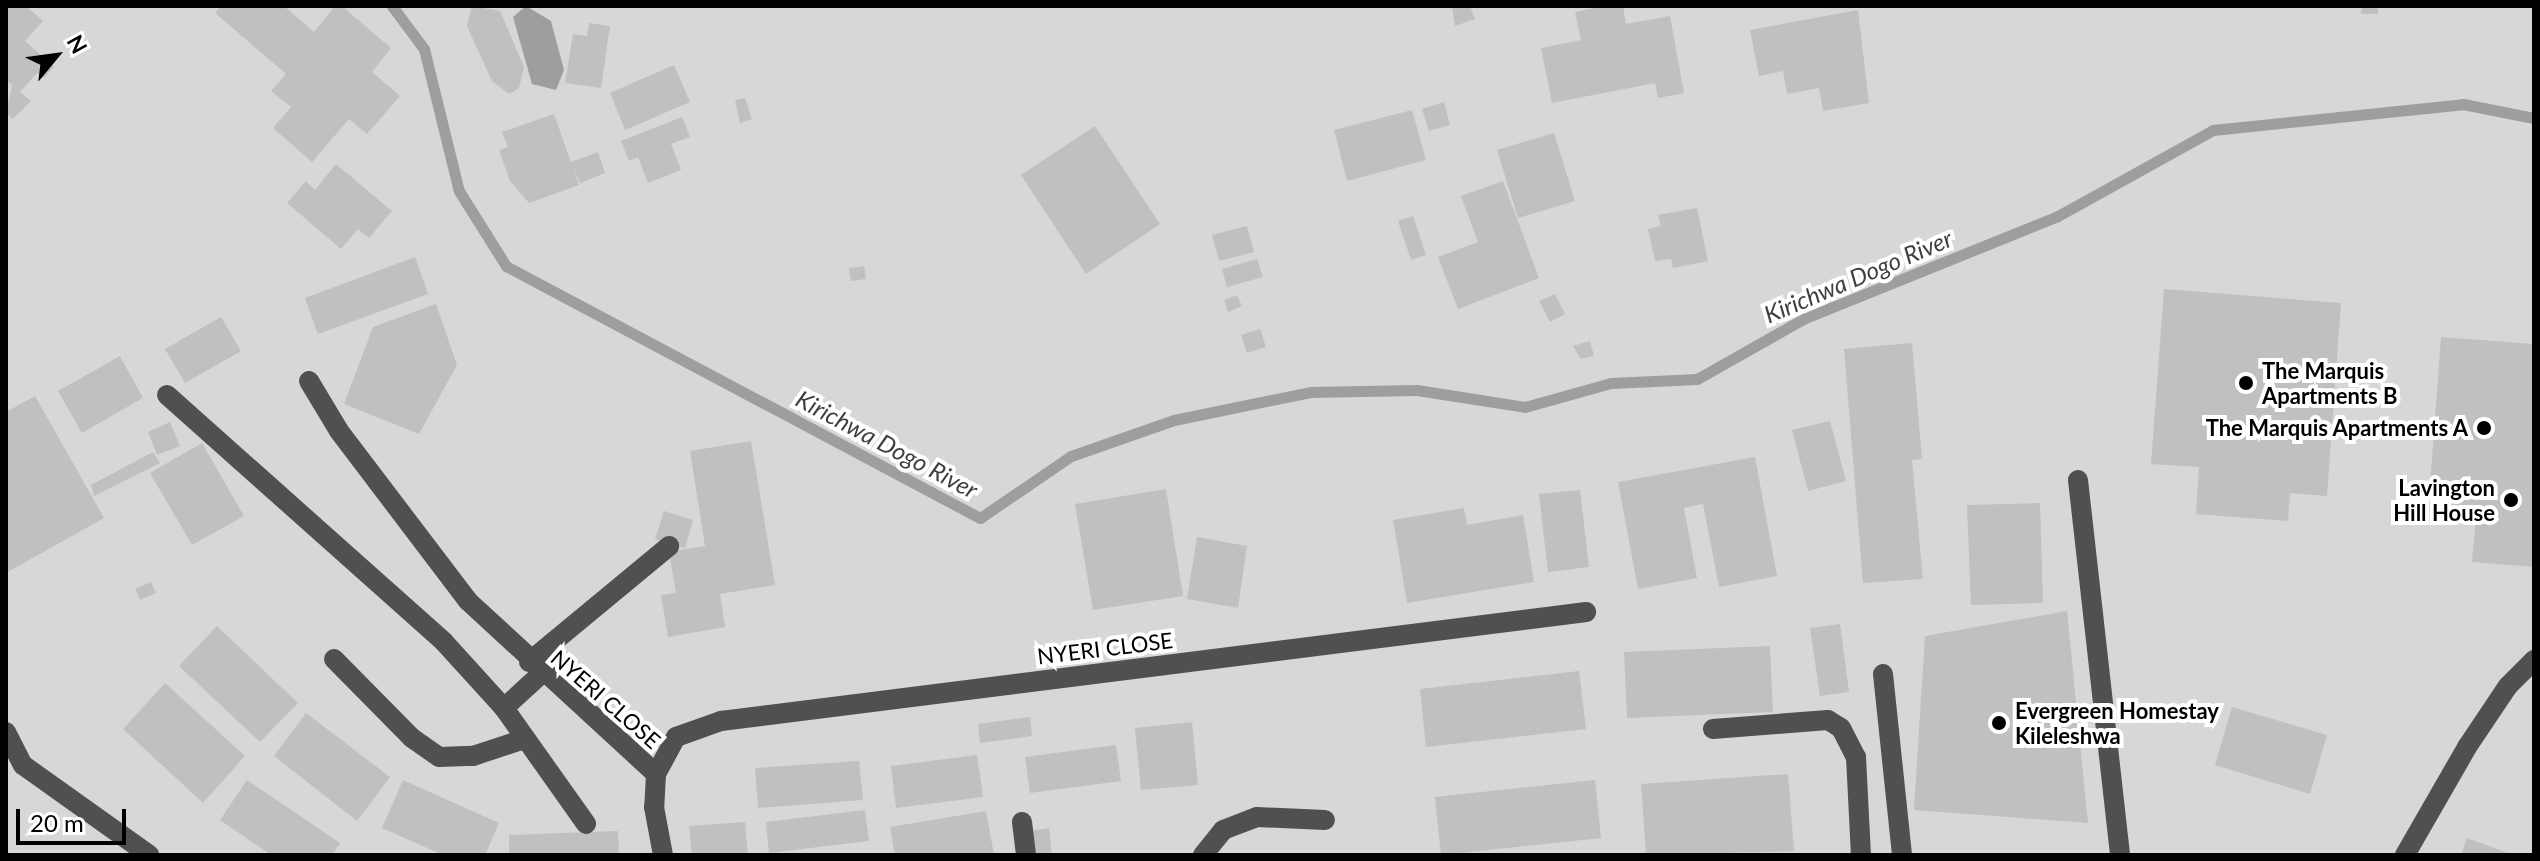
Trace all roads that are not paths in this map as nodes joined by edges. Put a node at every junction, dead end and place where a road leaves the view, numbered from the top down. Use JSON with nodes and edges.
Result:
{"nodes":[{"id":1,"x":309,"y":381,"type":"dead end"},
{"id":2,"x":167,"y":395,"type":"dead end"},
{"id":3,"x":2078,"y":480,"type":"dead end"},
{"id":4,"x":669,"y":546,"type":"dead end"},
{"id":5,"x":1586,"y":612,"type":"dead end"},
{"id":6,"x":334,"y":659,"type":"dead end"},
{"id":7,"x":2534,"y":660,"type":"edge"},
{"id":8,"x":535,"y":668,"type":"junction"},
{"id":9,"x":1883,"y":674,"type":"dead end"},
{"id":10,"x":504,"y":708,"type":"junction"},
{"id":11,"x":1713,"y":729,"type":"dead end"},
{"id":12,"x":6,"y":732,"type":"edge"},
{"id":13,"x":524,"y":739,"type":"junction"},
{"id":14,"x":14,"y":770,"type":"edge"},
{"id":15,"x":656,"y":774,"type":"junction"},
{"id":16,"x":1325,"y":820,"type":"dead end"},
{"id":17,"x":1022,"y":822,"type":"dead end"},
{"id":18,"x":586,"y":824,"type":"dead end"},
{"id":19,"x":149,"y":855,"type":"edge"},
{"id":20,"x":663,"y":855,"type":"edge"},
{"id":21,"x":1026,"y":855,"type":"edge"},
{"id":22,"x":1203,"y":855,"type":"edge"},
{"id":23,"x":1861,"y":855,"type":"edge"},
{"id":24,"x":1902,"y":855,"type":"edge"},
{"id":25,"x":2120,"y":855,"type":"edge"},
{"id":26,"x":2405,"y":855,"type":"edge"}],
"edges":[{"from":1,"to":8,"type":"street","name":"NYERI CLOSE"},
{"from":2,"to":10,"type":"street"},
{"from":3,"to":25,"type":"street"},
{"from":4,"to":8,"type":"street"},
{"from":5,"to":15,"type":"street","name":"NYERI CLOSE"},
{"from":6,"to":13,"type":"street"},
{"from":7,"to":26,"type":"street"},
{"from":8,"to":10,"type":"street"},
{"from":8,"to":15,"type":"street","name":"NYERI CLOSE"},
{"from":9,"to":24,"type":"street"},
{"from":10,"to":13,"type":"street"},
{"from":11,"to":23,"type":"street"},
{"from":12,"to":14,"type":"street"},
{"from":13,"to":18,"type":"street"},
{"from":14,"to":19,"type":"street"},
{"from":15,"to":20,"type":"street","name":"NYERI CLOSE"},
{"from":16,"to":22,"type":"street"},
{"from":17,"to":21,"type":"street"}]}
